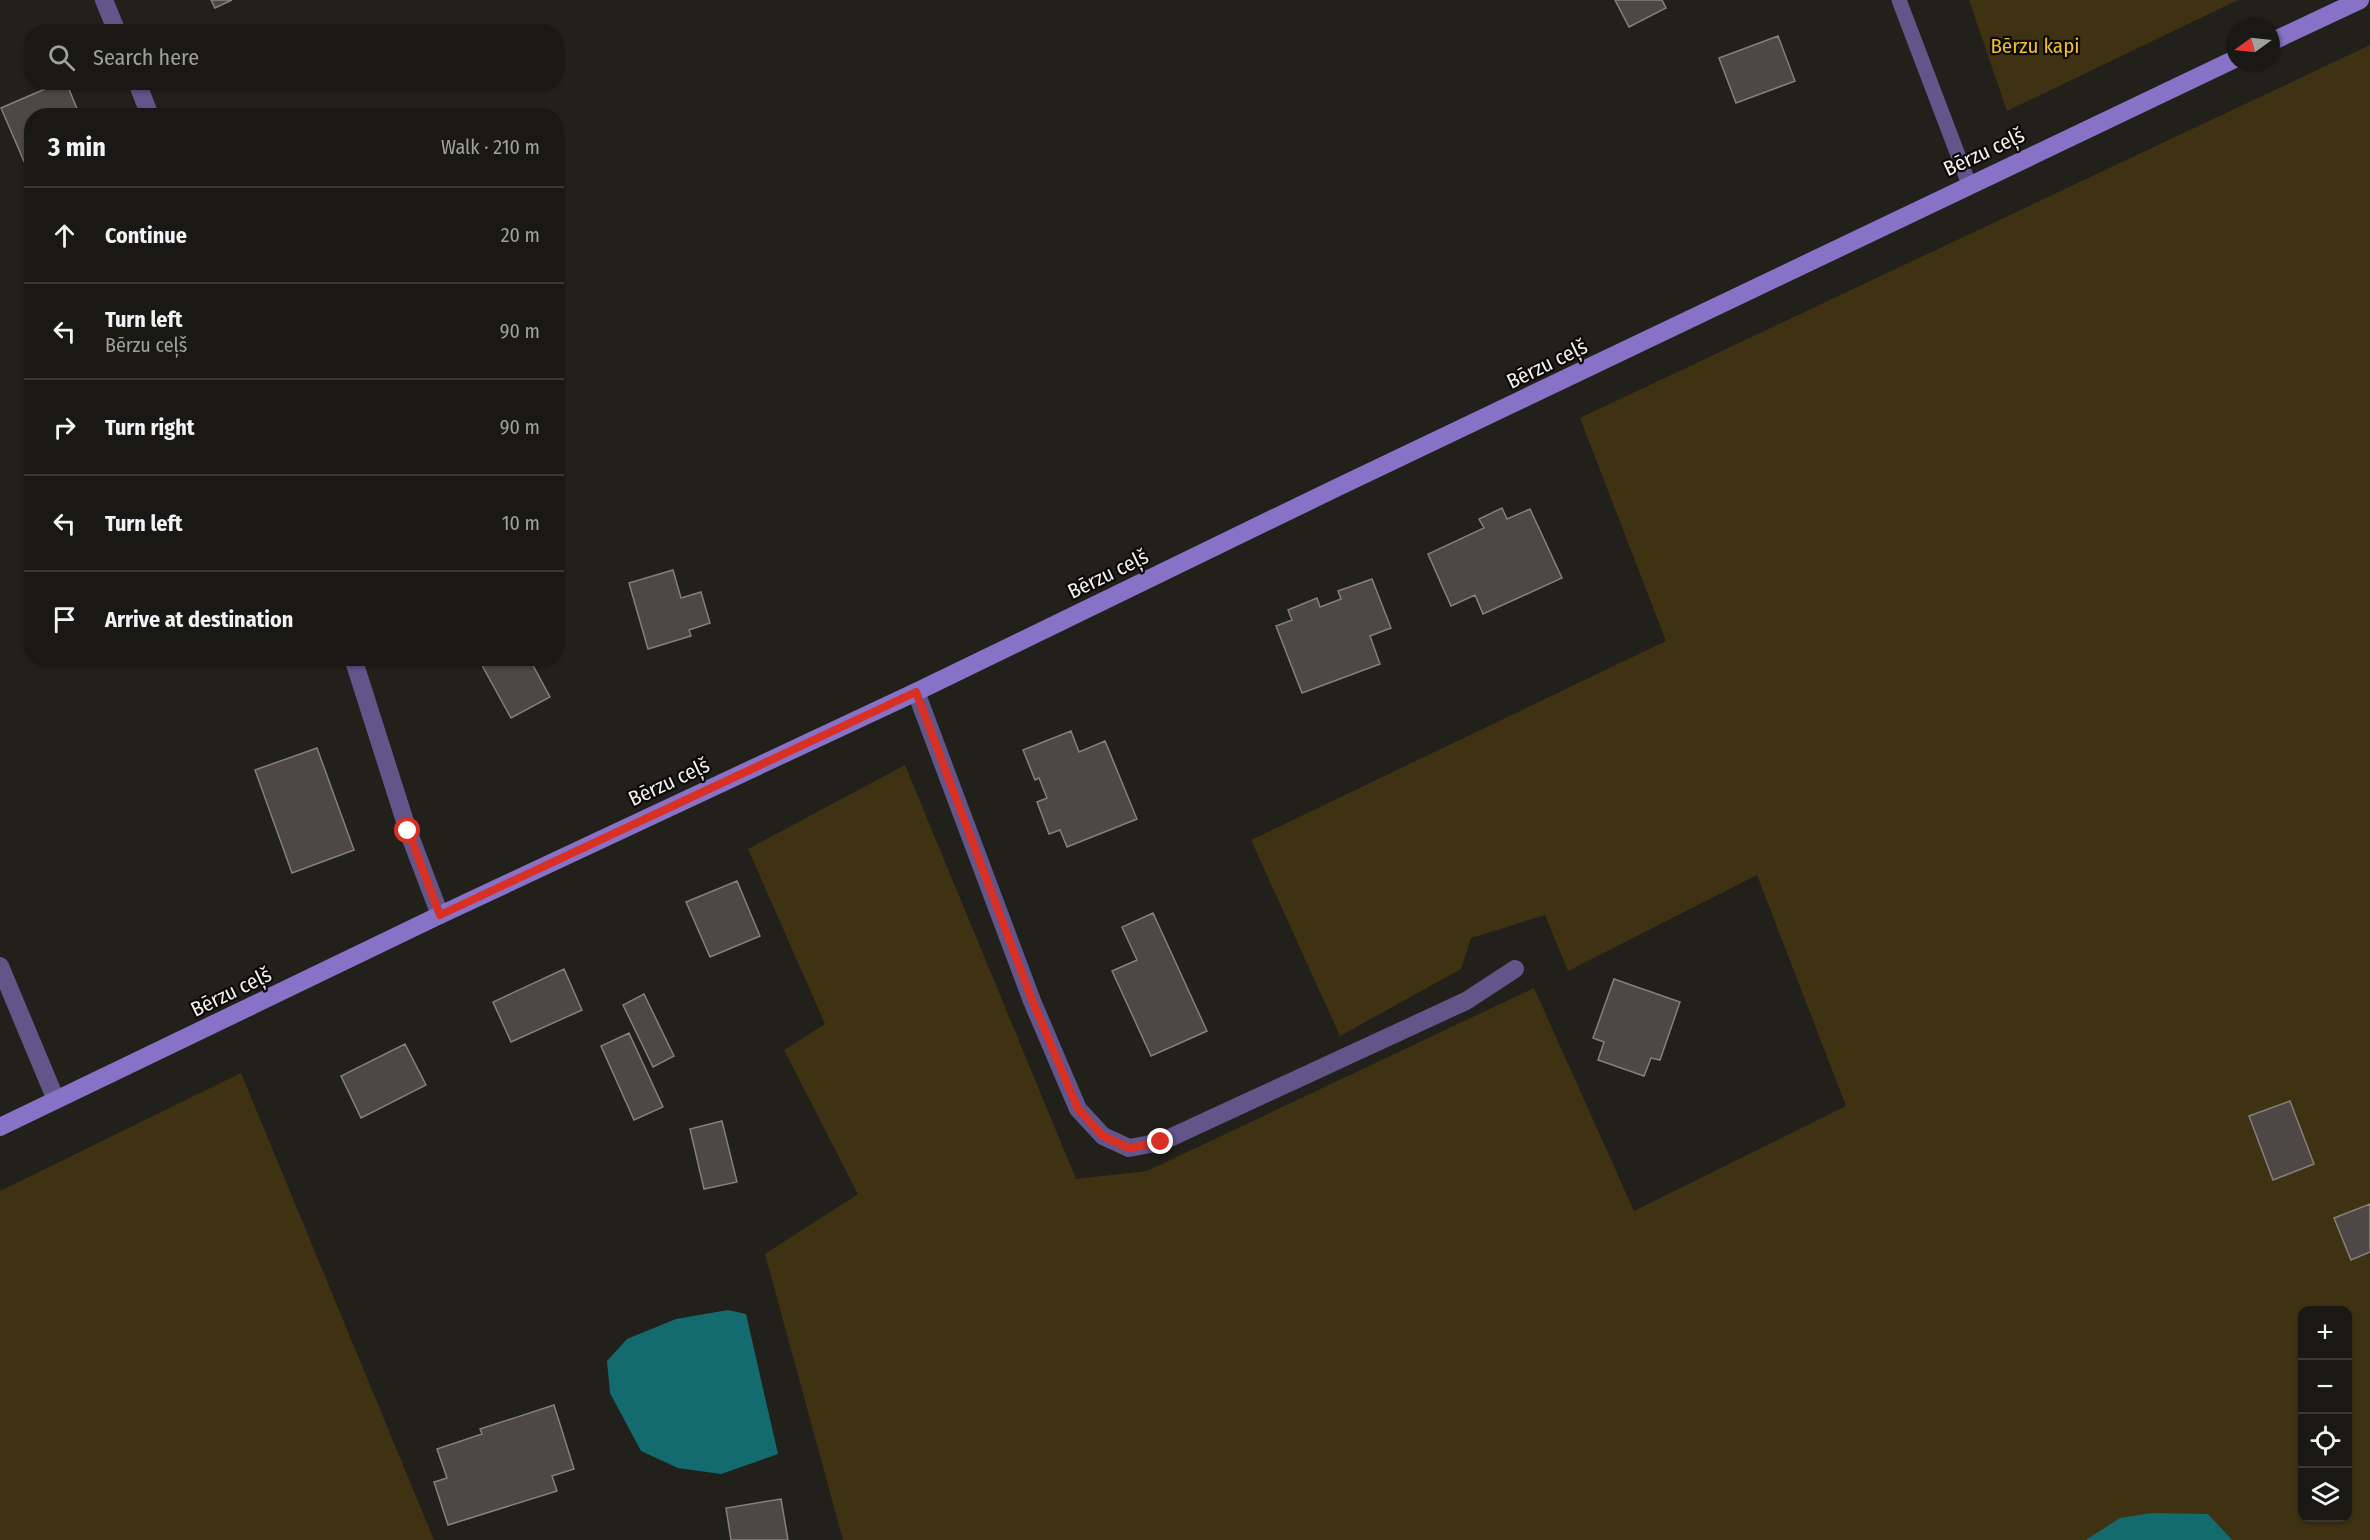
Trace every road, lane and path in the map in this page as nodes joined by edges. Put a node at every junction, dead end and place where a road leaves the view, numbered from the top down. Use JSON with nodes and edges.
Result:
{"nodes":[{"id":1,"x":104,"y":0,"type":"edge"},
{"id":2,"x":1899,"y":0,"type":"edge"},
{"id":3,"x":2360,"y":0,"type":"edge"},
{"id":4,"x":114,"y":24,"type":"edge"},
{"id":5,"x":2280,"y":38,"type":"edge"},
{"id":6,"x":2226,"y":63,"type":"edge"},
{"id":7,"x":140,"y":90,"type":"edge"},
{"id":8,"x":147,"y":108,"type":"edge"},
{"id":9,"x":1969,"y":184,"type":"junction"},
{"id":10,"x":356,"y":666,"type":"edge"},
{"id":11,"x":916,"y":692,"type":"junction"},
{"id":12,"x":440,"y":915,"type":"junction"},
{"id":13,"x":0,"y":966,"type":"edge"},
{"id":14,"x":1515,"y":969,"type":"dead end"},
{"id":15,"x":56,"y":1100,"type":"junction"},
{"id":16,"x":0,"y":1127,"type":"edge"}],
"edges":[{"from":1,"to":4,"type":"street"},
{"from":2,"to":9,"type":"lane"},
{"from":3,"to":5,"type":"street"},
{"from":6,"to":9,"type":"street","name":"Bērzu ceļš"},
{"from":7,"to":8,"type":"street"},
{"from":9,"to":11,"type":"street","name":"Bērzu ceļš"},
{"from":10,"to":12,"type":"street"},
{"from":11,"to":12,"type":"street","name":"Bērzu ceļš"},
{"from":11,"to":14,"type":"street"},
{"from":12,"to":15,"type":"street","name":"Bērzu ceļš"},
{"from":13,"to":15,"type":"street"},
{"from":15,"to":16,"type":"street","name":"Bērzu ceļš"}]}
